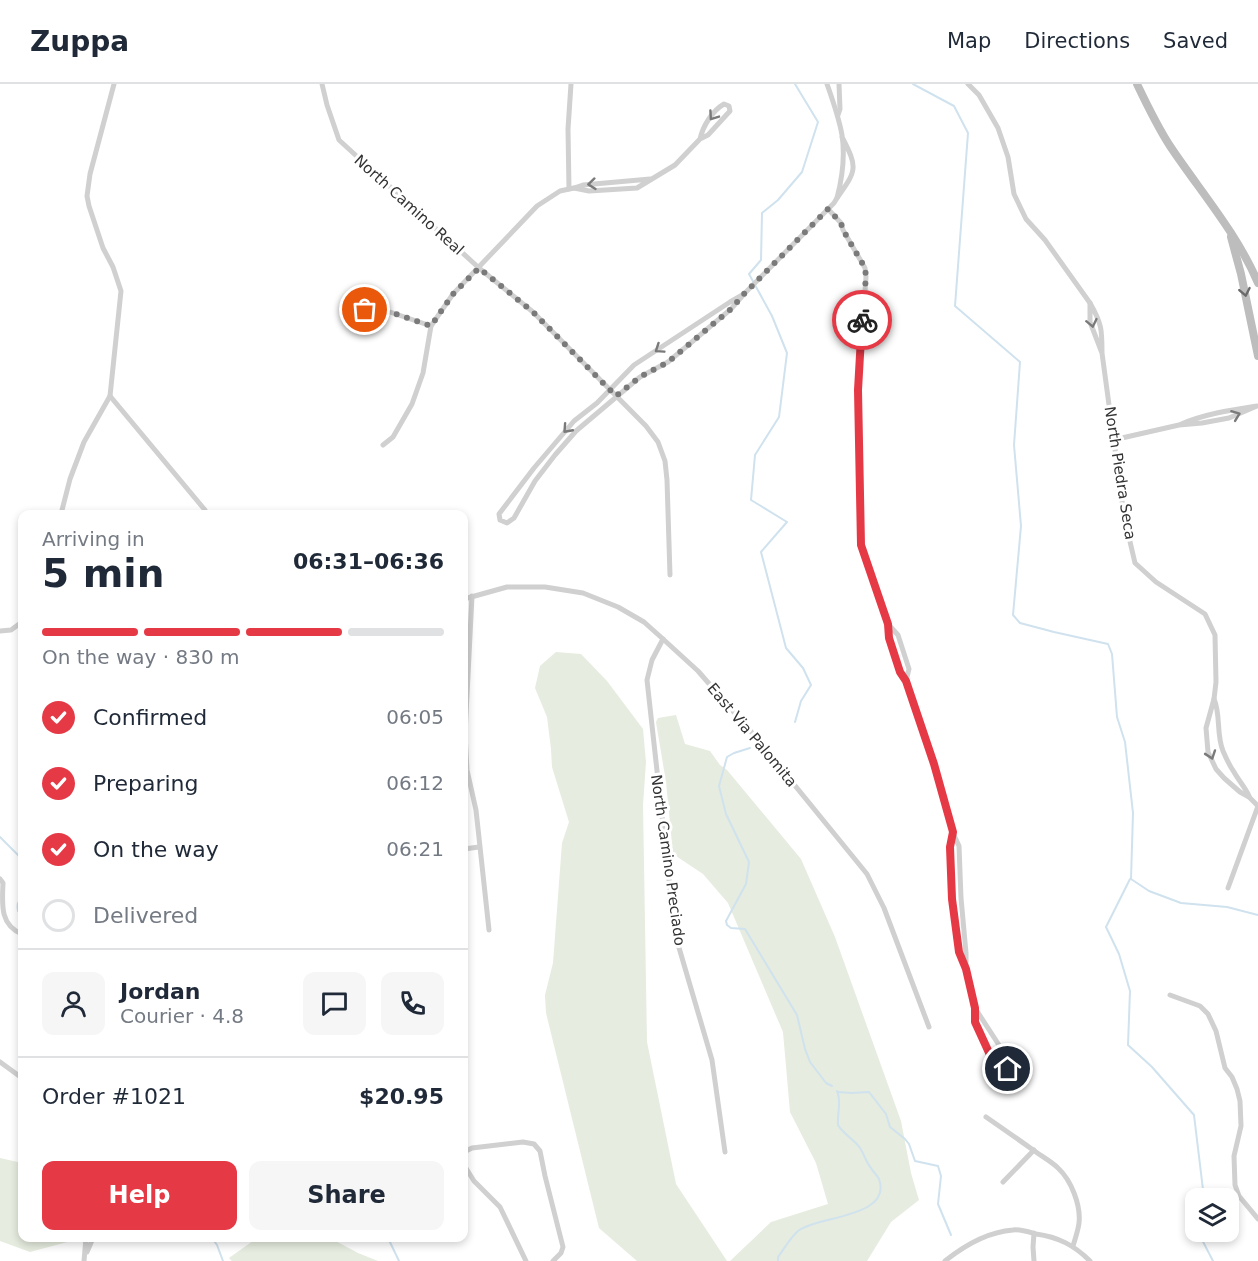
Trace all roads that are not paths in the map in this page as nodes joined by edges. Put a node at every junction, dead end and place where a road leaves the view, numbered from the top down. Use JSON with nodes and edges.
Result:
{"nodes":[{"id":1,"x":114,"y":84,"type":"edge"},
{"id":2,"x":322,"y":84,"type":"edge"},
{"id":3,"x":571,"y":84,"type":"edge"},
{"id":4,"x":827,"y":84,"type":"edge"},
{"id":5,"x":839,"y":84,"type":"edge"},
{"id":6,"x":968,"y":84,"type":"edge"},
{"id":7,"x":1137,"y":84,"type":"edge"},
{"id":8,"x":838,"y":117,"type":"junction"},
{"id":9,"x":842,"y":137,"type":"junction"},
{"id":10,"x":700,"y":139,"type":"junction"},
{"id":11,"x":571,"y":188,"type":"junction"},
{"id":12,"x":837,"y":198,"type":"junction"},
{"id":13,"x":828,"y":209,"type":"junction"},
{"id":14,"x":1231,"y":235,"type":"junction"},
{"id":15,"x":479,"y":268,"type":"junction"},
{"id":16,"x":1258,"y":283,"type":"edge"},
{"id":17,"x":744,"y":294,"type":"junction"},
{"id":18,"x":1090,"y":303,"type":"junction"},
{"id":19,"x":365,"y":310,"type":"dead end"},
{"id":20,"x":431,"y":326,"type":"junction"},
{"id":21,"x":1102,"y":353,"type":"junction"},
{"id":22,"x":1258,"y":356,"type":"edge"},
{"id":23,"x":610,"y":389,"type":"junction"},
{"id":24,"x":110,"y":396,"type":"junction"},
{"id":25,"x":616,"y":396,"type":"junction"},
{"id":26,"x":1258,"y":406,"type":"edge"},
{"id":27,"x":1113,"y":440,"type":"junction"},
{"id":28,"x":383,"y":445,"type":"dead end"},
{"id":29,"x":62,"y":510,"type":"edge"},
{"id":30,"x":205,"y":510,"type":"edge"},
{"id":31,"x":670,"y":575,"type":"dead end"},
{"id":32,"x":472,"y":596,"type":"junction"},
{"id":33,"x":468,"y":597,"type":"edge"},
{"id":34,"x":888,"y":624,"type":"junction"},
{"id":35,"x":18,"y":625,"type":"edge"},
{"id":36,"x":0,"y":631,"type":"edge"},
{"id":37,"x":663,"y":639,"type":"junction"},
{"id":38,"x":468,"y":675,"type":"edge"},
{"id":39,"x":906,"y":681,"type":"junction"},
{"id":40,"x":1214,"y":699,"type":"junction"},
{"id":41,"x":468,"y":774,"type":"edge"},
{"id":42,"x":1249,"y":797,"type":"junction"},
{"id":43,"x":1258,"y":806,"type":"edge"},
{"id":44,"x":953,"y":832,"type":"junction"},
{"id":45,"x":479,"y":847,"type":"junction"},
{"id":46,"x":468,"y":848,"type":"edge"},
{"id":47,"x":0,"y":879,"type":"edge"},
{"id":48,"x":1228,"y":888,"type":"dead end"},
{"id":49,"x":489,"y":930,"type":"dead end"},
{"id":50,"x":18,"y":933,"type":"edge"},
{"id":51,"x":966,"y":969,"type":"junction"},
{"id":52,"x":1170,"y":995,"type":"dead end"},
{"id":53,"x":975,"y":1008,"type":"junction"},
{"id":54,"x":929,"y":1027,"type":"dead end"},
{"id":55,"x":0,"y":1062,"type":"edge"},
{"id":56,"x":18,"y":1075,"type":"edge"},
{"id":57,"x":986,"y":1117,"type":"dead end"},
{"id":58,"x":468,"y":1150,"type":"edge"},
{"id":59,"x":1034,"y":1150,"type":"junction"},
{"id":60,"x":725,"y":1152,"type":"dead end"},
{"id":61,"x":468,"y":1171,"type":"edge"},
{"id":62,"x":1003,"y":1182,"type":"dead end"},
{"id":63,"x":1258,"y":1219,"type":"edge"},
{"id":64,"x":1034,"y":1233,"type":"junction"},
{"id":65,"x":86,"y":1242,"type":"edge"},
{"id":66,"x":91,"y":1242,"type":"edge"},
{"id":67,"x":1073,"y":1246,"type":"junction"},
{"id":68,"x":85,"y":1258,"type":"edge"},
{"id":69,"x":526,"y":1261,"type":"edge"},
{"id":70,"x":553,"y":1261,"type":"edge"},
{"id":71,"x":945,"y":1261,"type":"edge"},
{"id":72,"x":1034,"y":1261,"type":"edge"},
{"id":73,"x":1090,"y":1261,"type":"edge"}],
"edges":[{"from":1,"to":24,"type":"street"},
{"from":2,"to":15,"type":"street","name":"North Camino Real"},
{"from":3,"to":11,"type":"street"},
{"from":4,"to":8,"type":"street"},
{"from":5,"to":8,"type":"street"},
{"from":6,"to":18,"type":"street","name":"North Piedra Seca"},
{"from":7,"to":14,"type":"main road"},
{"from":8,"to":9,"type":"street"},
{"from":9,"to":12,"type":"street"},
{"from":9,"to":12,"type":"street"},
{"from":10,"to":10,"type":"street","one_way":true},
{"from":10,"to":11,"type":"street"},
{"from":11,"to":15,"type":"street"},
{"from":12,"to":13,"type":"street"},
{"from":13,"to":17,"type":"street"},
{"from":13,"to":34,"type":"street"},
{"from":14,"to":16,"type":"main road"},
{"from":14,"to":22,"type":"main road","one_way":true},
{"from":15,"to":20,"type":"street"},
{"from":15,"to":23,"type":"street","name":"North Camino Real"},
{"from":17,"to":23,"type":"street","one_way":true},
{"from":17,"to":25,"type":"street"},
{"from":18,"to":21,"type":"street","name":"North Piedra Seca","one_way":true},
{"from":18,"to":21,"type":"street","name":"North Piedra Seca"},
{"from":19,"to":20,"type":"street"},
{"from":20,"to":28,"type":"street"},
{"from":21,"to":27,"type":"street","name":"North Piedra Seca"},
{"from":23,"to":25,"type":"street","name":"North Camino Real"},
{"from":23,"to":25,"type":"street","one_way":true},
{"from":24,"to":29,"type":"street"},
{"from":24,"to":30,"type":"street"},
{"from":25,"to":31,"type":"street","name":"North Camino Real"},
{"from":26,"to":27,"type":"street"},
{"from":27,"to":40,"type":"street","name":"North Piedra Seca"},
{"from":32,"to":33,"type":"street","name":"East Via Palomita"},
{"from":32,"to":37,"type":"street","name":"East Via Palomita"},
{"from":32,"to":38,"type":"street"},
{"from":34,"to":39,"type":"street"},
{"from":34,"to":39,"type":"street"},
{"from":35,"to":36,"type":"street"},
{"from":37,"to":54,"type":"street","name":"East Via Palomita"},
{"from":37,"to":60,"type":"street","name":"North Camino Preciado"},
{"from":39,"to":44,"type":"street"},
{"from":40,"to":42,"type":"street","name":"North Piedra Seca"},
{"from":40,"to":42,"type":"street","name":"North Piedra Seca","one_way":true},
{"from":41,"to":45,"type":"street"},
{"from":42,"to":43,"type":"street","name":"North Piedra Seca"},
{"from":43,"to":48,"type":"street"},
{"from":44,"to":51,"type":"street"},
{"from":44,"to":51,"type":"street"},
{"from":45,"to":46,"type":"street"},
{"from":45,"to":49,"type":"street"},
{"from":47,"to":50,"type":"street"},
{"from":51,"to":53,"type":"street"},
{"from":52,"to":63,"type":"street"},
{"from":53,"to":53,"type":"street"},
{"from":55,"to":56,"type":"street"},
{"from":57,"to":59,"type":"street"},
{"from":58,"to":70,"type":"street"},
{"from":59,"to":62,"type":"street"},
{"from":59,"to":67,"type":"street"},
{"from":61,"to":69,"type":"street"},
{"from":64,"to":67,"type":"street"},
{"from":64,"to":71,"type":"street"},
{"from":64,"to":72,"type":"street"},
{"from":65,"to":68,"type":"street"},
{"from":66,"to":68,"type":"street"},
{"from":67,"to":73,"type":"street"}]}
